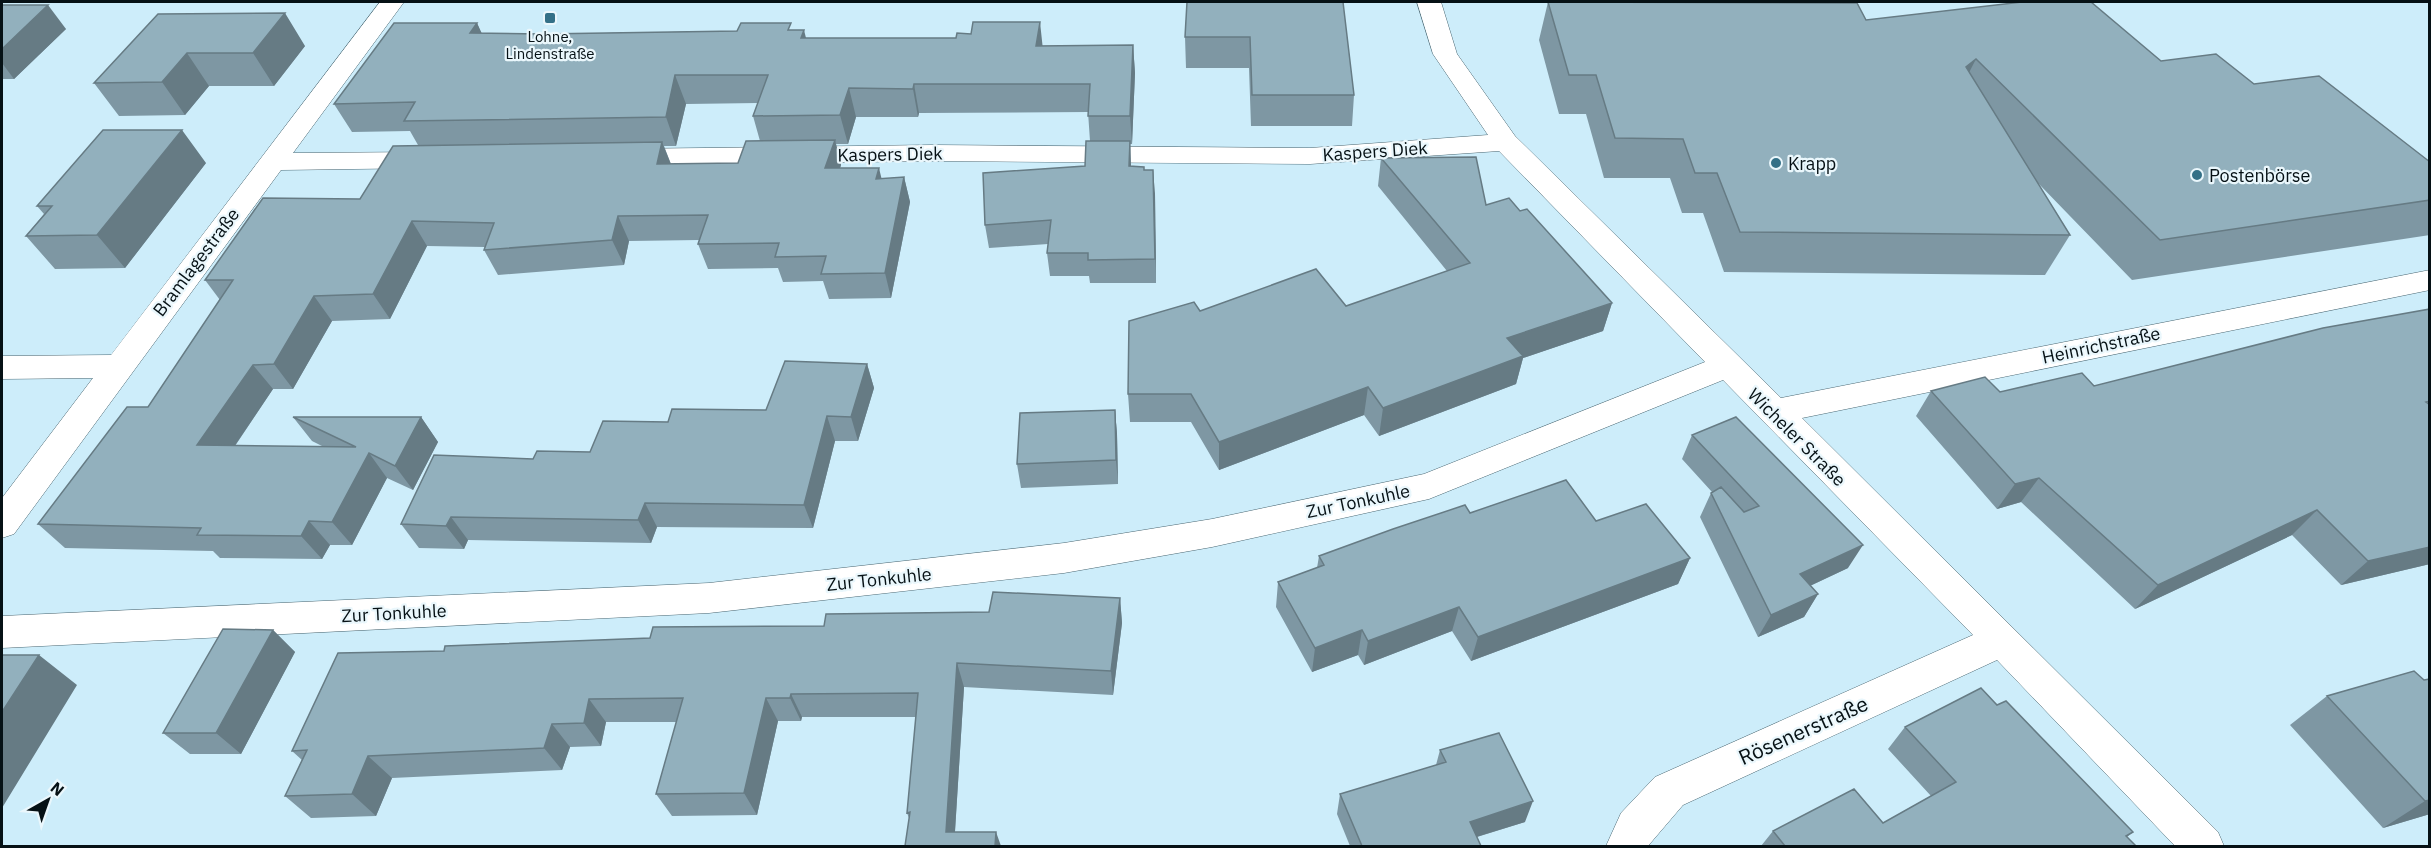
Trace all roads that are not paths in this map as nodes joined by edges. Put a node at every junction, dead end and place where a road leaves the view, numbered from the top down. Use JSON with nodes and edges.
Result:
{"nodes":[{"id":1,"x":392,"y":2,"type":"edge"},
{"id":2,"x":1429,"y":2,"type":"edge"},
{"id":3,"x":1506,"y":142,"type":"junction"},
{"id":4,"x":597,"y":158,"type":"edge"},
{"id":5,"x":453,"y":160,"type":"edge"},
{"id":6,"x":273,"y":162,"type":"junction"},
{"id":7,"x":2430,"y":280,"type":"edge"},
{"id":8,"x":117,"y":366,"type":"junction"},
{"id":9,"x":1726,"y":366,"type":"junction"},
{"id":10,"x":2,"y":367,"type":"edge"},
{"id":11,"x":1772,"y":412,"type":"junction"},
{"id":12,"x":2,"y":524,"type":"edge"},
{"id":13,"x":2,"y":632,"type":"edge"},
{"id":14,"x":2002,"y":640,"type":"junction"},
{"id":15,"x":1627,"y":846,"type":"edge"},
{"id":16,"x":2203,"y":846,"type":"edge"}],
"edges":[{"from":1,"to":6,"type":"street","name":"Bramlagestraße"},
{"from":2,"to":3,"type":"street","name":"Wicheler Straße"},
{"from":3,"to":4,"type":"street","name":"Kaspers Diek"},
{"from":3,"to":9,"type":"street","name":"Wicheler Straße"},
{"from":5,"to":6,"type":"street"},
{"from":6,"to":8,"type":"street","name":"Bramlagestraße"},
{"from":7,"to":11,"type":"street","name":"Heinrichstraße"},
{"from":8,"to":10,"type":"street"},
{"from":8,"to":12,"type":"street","name":"Bramlagestraße"},
{"from":9,"to":11,"type":"street","name":"Wicheler Straße"},
{"from":9,"to":13,"type":"street","name":"Zur Tonkuhle"},
{"from":11,"to":14,"type":"street","name":"Wicheler Straße"},
{"from":14,"to":15,"type":"street","name":"Rösenerstraße"},
{"from":14,"to":16,"type":"street","name":"Wicheler Straße"}]}
